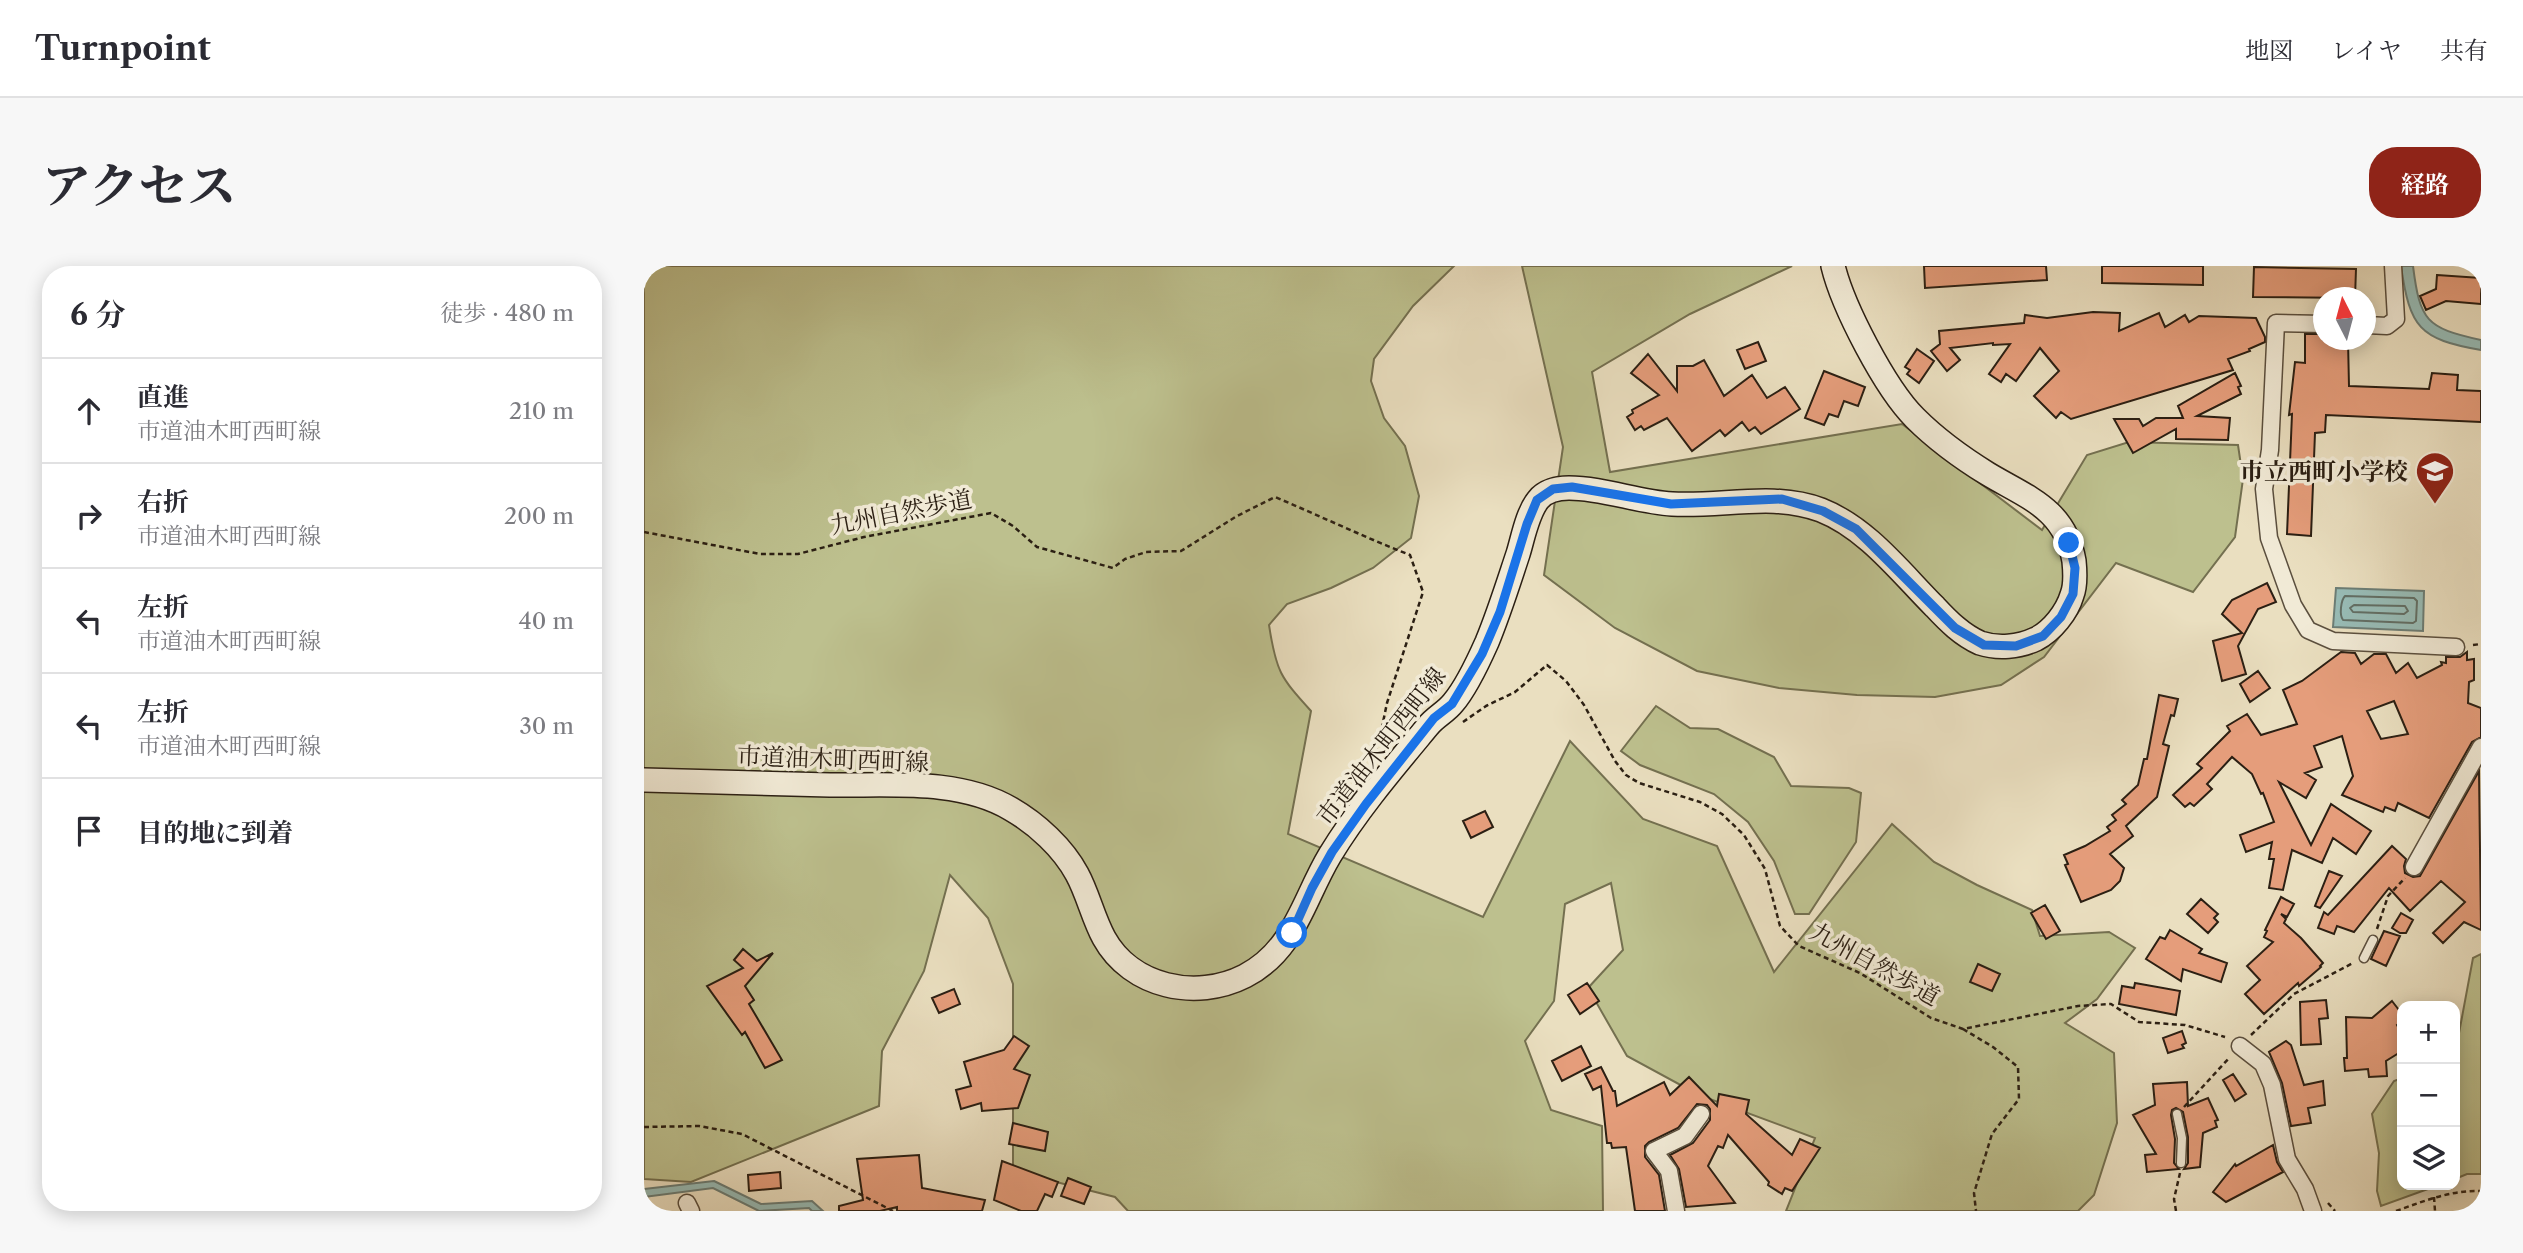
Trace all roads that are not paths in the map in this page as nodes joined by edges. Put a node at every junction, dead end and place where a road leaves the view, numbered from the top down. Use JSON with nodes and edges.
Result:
{"nodes":[{"id":1,"x":1833,"y":266,"type":"edge"},
{"id":2,"x":2393,"y":266,"type":"edge"},
{"id":3,"x":2313,"y":324,"type":"edge"},
{"id":4,"x":2376,"y":326,"type":"edge"},
{"id":5,"x":2456,"y":647,"type":"dead end"},
{"id":6,"x":2481,"y":747,"type":"edge"},
{"id":7,"x":644,"y":780,"type":"edge"},
{"id":8,"x":2414,"y":867,"type":"road end"},
{"id":9,"x":2373,"y":940,"type":"road end"},
{"id":10,"x":2364,"y":958,"type":"road end"},
{"id":11,"x":2240,"y":1046,"type":"road end"},
{"id":12,"x":1701,"y":1114,"type":"dead end"},
{"id":13,"x":2177,"y":1114,"type":"road end"},
{"id":14,"x":2181,"y":1163,"type":"road end"},
{"id":15,"x":1676,"y":1211,"type":"edge"},
{"id":16,"x":2313,"y":1211,"type":"edge"}],
"edges":[{"from":1,"to":7,"type":"street","name":"市道油木町西町線"},
{"from":2,"to":4,"type":"street"},
{"from":3,"to":5,"type":"street"},
{"from":6,"to":8,"type":"street"},
{"from":9,"to":10,"type":"lane"},
{"from":11,"to":16,"type":"street"},
{"from":12,"to":15,"type":"street"},
{"from":13,"to":14,"type":"lane"}]}
